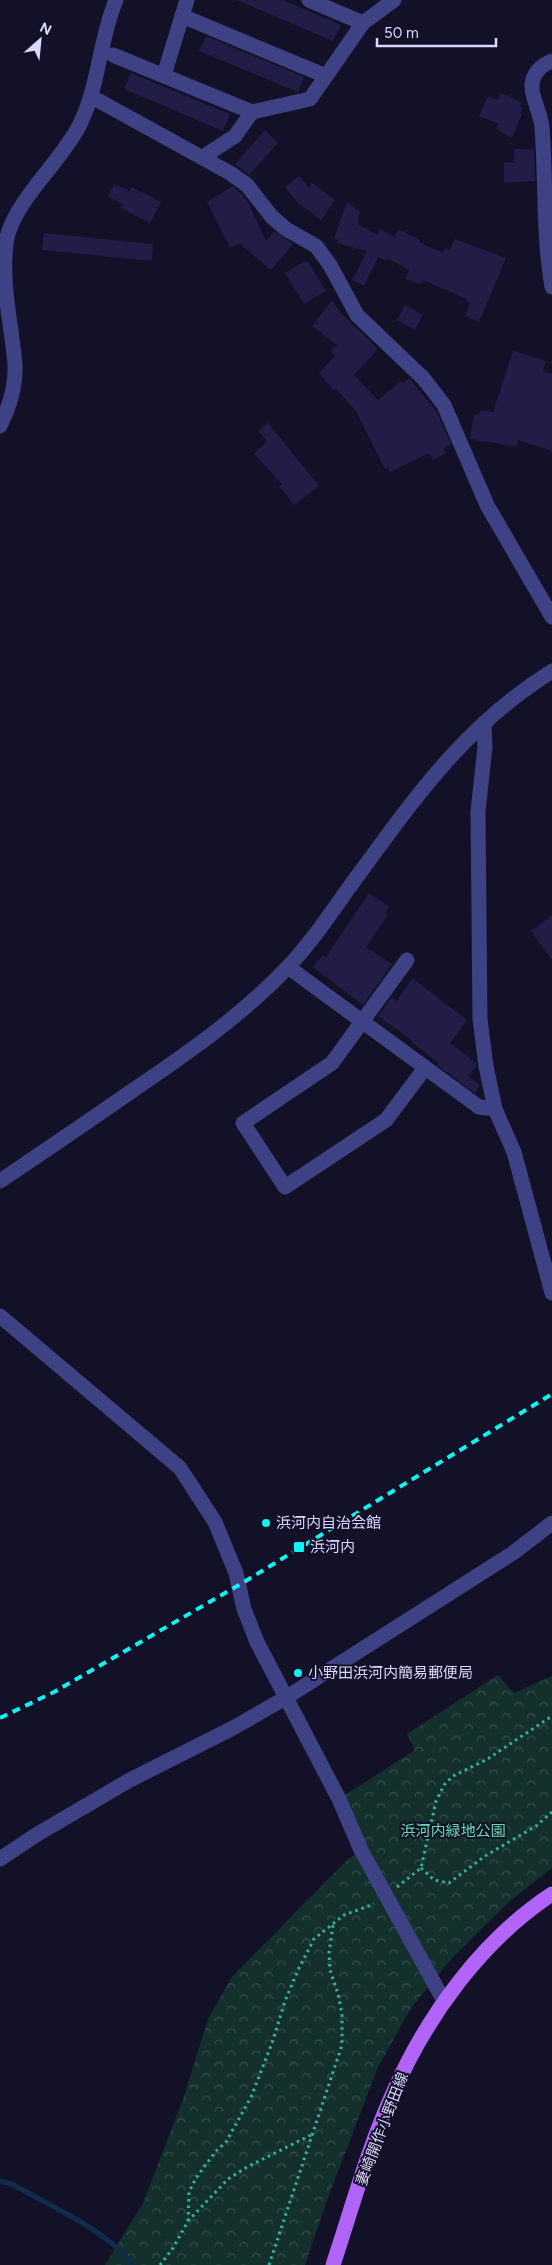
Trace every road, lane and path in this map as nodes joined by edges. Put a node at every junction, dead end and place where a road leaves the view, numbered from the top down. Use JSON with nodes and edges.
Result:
{"nodes":[{"id":1,"x":116,"y":0,"type":"edge"},
{"id":2,"x":187,"y":0,"type":"edge"},
{"id":3,"x":309,"y":0,"type":"edge"},
{"id":4,"x":394,"y":0,"type":"edge"},
{"id":5,"x":182,"y":16,"type":"junction"},
{"id":6,"x":363,"y":23,"type":"junction"},
{"id":7,"x":113,"y":55,"type":"dead end"},
{"id":8,"x":552,"y":61,"type":"edge"},
{"id":9,"x":164,"y":75,"type":"junction"},
{"id":10,"x":326,"y":76,"type":"junction"},
{"id":11,"x":92,"y":97,"type":"junction"},
{"id":12,"x":252,"y":112,"type":"junction"},
{"id":13,"x":203,"y":157,"type":"junction"},
{"id":14,"x":552,"y":287,"type":"edge"},
{"id":15,"x":0,"y":426,"type":"edge"},
{"id":16,"x":552,"y":617,"type":"edge"},
{"id":17,"x":552,"y":671,"type":"edge"},
{"id":18,"x":484,"y":723,"type":"junction"},
{"id":19,"x":407,"y":960,"type":"dead end"},
{"id":20,"x":288,"y":967,"type":"junction"},
{"id":21,"x":362,"y":1021,"type":"junction"},
{"id":22,"x":425,"y":1068,"type":"junction"},
{"id":23,"x":495,"y":1109,"type":"junction"},
{"id":24,"x":0,"y":1181,"type":"edge"},
{"id":25,"x":552,"y":1293,"type":"edge"},
{"id":26,"x":0,"y":1316,"type":"edge"},
{"id":27,"x":552,"y":1523,"type":"edge"},
{"id":28,"x":287,"y":1697,"type":"junction"},
{"id":29,"x":552,"y":1716,"type":"edge"},
{"id":30,"x":552,"y":1812,"type":"edge"},
{"id":31,"x":0,"y":1860,"type":"edge"},
{"id":32,"x":421,"y":1868,"type":"junction"},
{"id":33,"x":552,"y":1894,"type":"edge"},
{"id":34,"x":386,"y":1896,"type":"junction"},
{"id":35,"x":333,"y":1924,"type":"junction"},
{"id":36,"x":444,"y":2001,"type":"junction"},
{"id":37,"x":312,"y":2135,"type":"junction"},
{"id":38,"x":188,"y":2221,"type":"junction"},
{"id":39,"x":160,"y":2265,"type":"edge"},
{"id":40,"x":269,"y":2265,"type":"edge"},
{"id":41,"x":333,"y":2265,"type":"edge"}],
"edges":[{"from":1,"to":11,"type":"street"},
{"from":2,"to":5,"type":"street"},
{"from":3,"to":6,"type":"street"},
{"from":4,"to":6,"type":"street"},
{"from":5,"to":9,"type":"street"},
{"from":5,"to":10,"type":"street"},
{"from":6,"to":10,"type":"street"},
{"from":7,"to":9,"type":"street"},
{"from":8,"to":14,"type":"street"},
{"from":9,"to":12,"type":"street"},
{"from":10,"to":12,"type":"street"},
{"from":11,"to":13,"type":"street"},
{"from":11,"to":15,"type":"street"},
{"from":12,"to":13,"type":"street"},
{"from":13,"to":16,"type":"street"},
{"from":17,"to":18,"type":"street"},
{"from":18,"to":20,"type":"street"},
{"from":18,"to":23,"type":"street"},
{"from":19,"to":21,"type":"street"},
{"from":20,"to":21,"type":"street"},
{"from":20,"to":24,"type":"street"},
{"from":21,"to":22,"type":"street"},
{"from":21,"to":22,"type":"street"},
{"from":22,"to":23,"type":"street"},
{"from":23,"to":25,"type":"street"},
{"from":26,"to":28,"type":"street"},
{"from":27,"to":28,"type":"street"},
{"from":28,"to":31,"type":"street"},
{"from":28,"to":34,"type":"street"},
{"from":29,"to":32,"type":"path"},
{"from":30,"to":32,"type":"path"},
{"from":32,"to":34,"type":"path"},
{"from":33,"to":36,"type":"main road","name":"妻崎開作小野田線"},
{"from":34,"to":35,"type":"path"},
{"from":34,"to":36,"type":"street"},
{"from":35,"to":37,"type":"path"},
{"from":35,"to":38,"type":"path"},
{"from":36,"to":41,"type":"main road","name":"妻崎開作小野田線"},
{"from":37,"to":38,"type":"path"},
{"from":37,"to":40,"type":"path"},
{"from":38,"to":39,"type":"path"}]}
